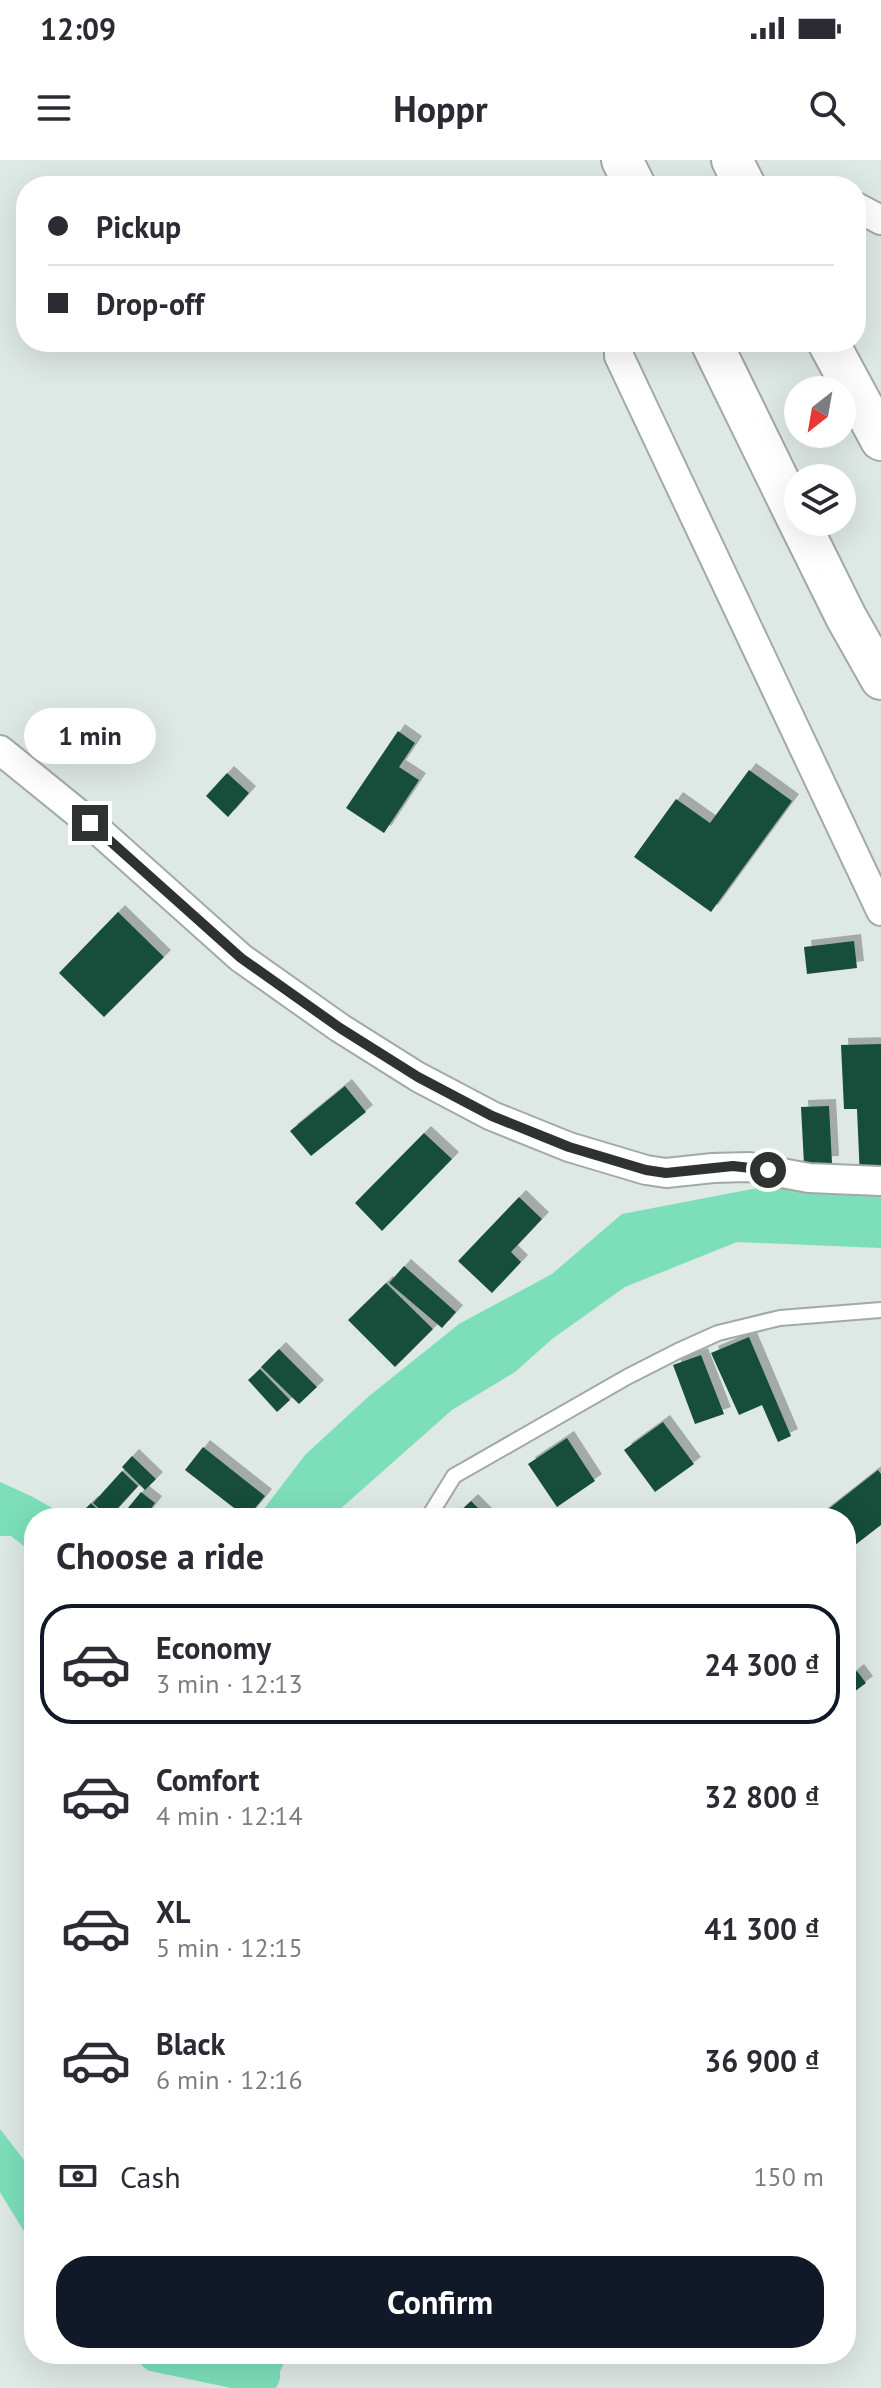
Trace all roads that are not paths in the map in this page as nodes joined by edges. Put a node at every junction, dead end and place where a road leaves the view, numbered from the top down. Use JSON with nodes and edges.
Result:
{"nodes":[{"id":1,"x":619,"y":352,"type":"edge"},
{"id":2,"x":716,"y":352,"type":"edge"},
{"id":3,"x":833,"y":352,"type":"edge"},
{"id":4,"x":881,"y":440,"type":"edge"},
{"id":5,"x":784,"y":492,"type":"edge"},
{"id":6,"x":806,"y":536,"type":"edge"},
{"id":7,"x":881,"y":679,"type":"edge"},
{"id":8,"x":0,"y":750,"type":"edge"},
{"id":9,"x":881,"y":911,"type":"edge"},
{"id":10,"x":881,"y":1181,"type":"edge"},
{"id":11,"x":881,"y":1310,"type":"edge"},
{"id":12,"x":434,"y":1508,"type":"edge"}],
"edges":[{"from":1,"to":9,"type":"street"},
{"from":2,"to":5,"type":"main road"},
{"from":3,"to":4,"type":"main road"},
{"from":6,"to":7,"type":"main road"},
{"from":8,"to":10,"type":"street"},
{"from":11,"to":12,"type":"lane"}]}
